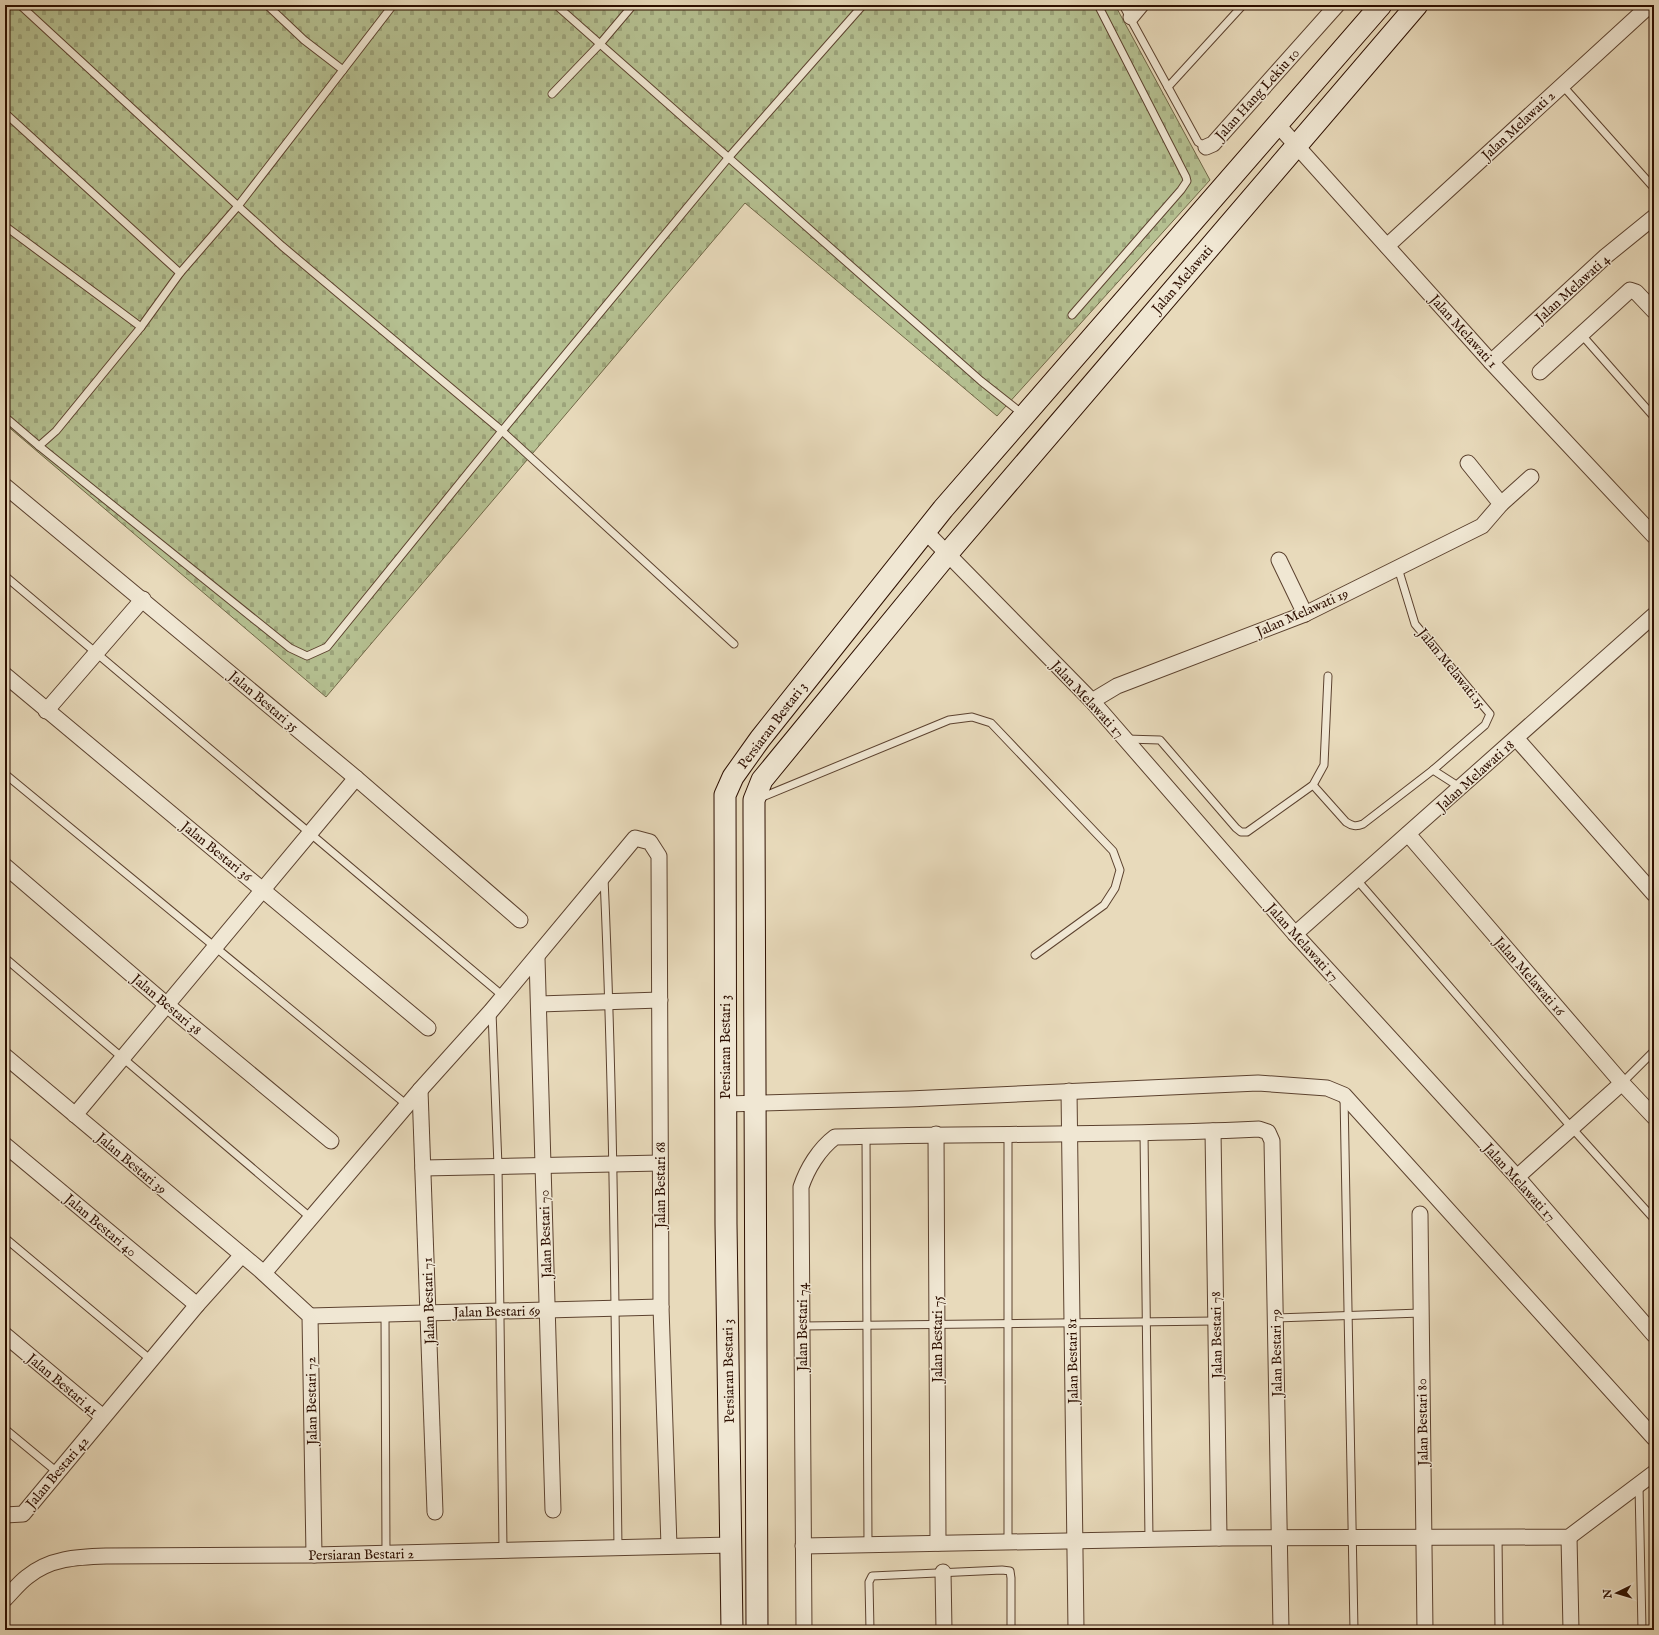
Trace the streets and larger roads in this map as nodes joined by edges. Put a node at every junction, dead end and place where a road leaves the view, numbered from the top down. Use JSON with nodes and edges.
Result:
{"nodes":[{"id":1,"x":1141,"y":5,"type":"edge"},
{"id":2,"x":1337,"y":5,"type":"edge"},
{"id":3,"x":1381,"y":5,"type":"edge"},
{"id":4,"x":1418,"y":5,"type":"edge"},
{"id":5,"x":1650,"y":5,"type":"edge"},
{"id":6,"x":1127,"y":11,"type":"edge"},
{"id":7,"x":1277,"y":124,"type":"junction"},
{"id":8,"x":1296,"y":146,"type":"junction"},
{"id":9,"x":1206,"y":147,"type":"road end"},
{"id":10,"x":1654,"y":217,"type":"edge"},
{"id":11,"x":1387,"y":246,"type":"junction"},
{"id":12,"x":1654,"y":311,"type":"edge"},
{"id":13,"x":1491,"y":362,"type":"junction"},
{"id":14,"x":1540,"y":372,"type":"dead end"},
{"id":15,"x":1468,"y":463,"type":"dead end"},
{"id":16,"x":1531,"y":477,"type":"dead end"},
{"id":17,"x":5,"y":486,"type":"edge"},
{"id":18,"x":1501,"y":504,"type":"junction"},
{"id":19,"x":926,"y":531,"type":"junction"},
{"id":20,"x":1654,"y":536,"type":"edge"},
{"id":21,"x":948,"y":552,"type":"junction"},
{"id":22,"x":1279,"y":560,"type":"dead end"},
{"id":23,"x":143,"y":599,"type":"junction"},
{"id":24,"x":1305,"y":614,"type":"junction"},
{"id":25,"x":1654,"y":615,"type":"edge"},
{"id":26,"x":5,"y":675,"type":"edge"},
{"id":27,"x":1092,"y":701,"type":"junction"},
{"id":28,"x":46,"y":711,"type":"junction"},
{"id":29,"x":1516,"y":738,"type":"junction"},
{"id":30,"x":356,"y":778,"type":"junction"},
{"id":31,"x":1408,"y":834,"type":"junction"},
{"id":32,"x":5,"y":866,"type":"edge"},
{"id":33,"x":264,"y":890,"type":"junction"},
{"id":34,"x":1654,"y":894,"type":"edge"},
{"id":35,"x":520,"y":920,"type":"dead end"},
{"id":36,"x":1295,"y":934,"type":"junction"},
{"id":37,"x":537,"y":958,"type":"junction"},
{"id":38,"x":660,"y":1000,"type":"junction"},
{"id":39,"x":539,"y":1004,"type":"junction"},
{"id":40,"x":167,"y":1005,"type":"junction"},
{"id":41,"x":428,"y":1028,"type":"dead end"},
{"id":42,"x":5,"y":1056,"type":"edge"},
{"id":43,"x":1622,"y":1083,"type":"junction"},
{"id":44,"x":420,"y":1090,"type":"junction"},
{"id":45,"x":1069,"y":1091,"type":"junction"},
{"id":46,"x":725,"y":1104,"type":"junction"},
{"id":47,"x":755,"y":1104,"type":"junction"},
{"id":48,"x":75,"y":1115,"type":"junction"},
{"id":49,"x":1654,"y":1117,"type":"edge"},
{"id":50,"x":1214,"y":1131,"type":"junction"},
{"id":51,"x":936,"y":1134,"type":"junction"},
{"id":52,"x":1070,"y":1135,"type":"junction"},
{"id":53,"x":331,"y":1141,"type":"dead end"},
{"id":54,"x":5,"y":1145,"type":"edge"},
{"id":55,"x":660,"y":1163,"type":"junction"},
{"id":56,"x":543,"y":1165,"type":"junction"},
{"id":57,"x":423,"y":1168,"type":"junction"},
{"id":58,"x":1517,"y":1177,"type":"junction"},
{"id":59,"x":1420,"y":1214,"type":"dead end"},
{"id":60,"x":242,"y":1255,"type":"junction"},
{"id":61,"x":261,"y":1271,"type":"junction"},
{"id":62,"x":197,"y":1305,"type":"junction"},
{"id":63,"x":661,"y":1307,"type":"junction"},
{"id":64,"x":547,"y":1310,"type":"junction"},
{"id":65,"x":428,"y":1313,"type":"junction"},
{"id":66,"x":310,"y":1316,"type":"junction"},
{"id":67,"x":5,"y":1335,"type":"edge"},
{"id":68,"x":1654,"y":1335,"type":"edge"},
{"id":69,"x":103,"y":1417,"type":"junction"},
{"id":70,"x":1654,"y":1438,"type":"edge"},
{"id":71,"x":1649,"y":1480,"type":"edge"},
{"id":72,"x":553,"y":1510,"type":"dead end"},
{"id":73,"x":435,"y":1512,"type":"dead end"},
{"id":74,"x":5,"y":1515,"type":"edge"},
{"id":75,"x":1424,"y":1536,"type":"junction"},
{"id":76,"x":1570,"y":1537,"type":"junction"},
{"id":77,"x":1219,"y":1538,"type":"junction"},
{"id":78,"x":1280,"y":1538,"type":"junction"},
{"id":79,"x":1074,"y":1541,"type":"junction"},
{"id":80,"x":938,"y":1543,"type":"junction"},
{"id":81,"x":731,"y":1545,"type":"junction"},
{"id":82,"x":669,"y":1546,"type":"junction"},
{"id":83,"x":803,"y":1546,"type":"junction"},
{"id":84,"x":314,"y":1555,"type":"junction"},
{"id":85,"x":943,"y":1572,"type":"road end"},
{"id":86,"x":5,"y":1599,"type":"edge"},
{"id":87,"x":732,"y":1630,"type":"edge"},
{"id":88,"x":756,"y":1630,"type":"edge"},
{"id":89,"x":804,"y":1630,"type":"edge"},
{"id":90,"x":944,"y":1630,"type":"edge"},
{"id":91,"x":1076,"y":1630,"type":"edge"},
{"id":92,"x":1281,"y":1630,"type":"edge"},
{"id":93,"x":1425,"y":1630,"type":"edge"},
{"id":94,"x":1571,"y":1630,"type":"edge"}],
"edges":[{"from":1,"to":6,"type":"street"},
{"from":2,"to":9,"type":"street","name":"Jalan Hang Lekiu 10"},
{"from":3,"to":7,"type":"street","name":"Jalan Melawati"},
{"from":4,"to":8,"type":"street","name":"Jalan Melawati"},
{"from":5,"to":11,"type":"street","name":"Jalan Melawati 2"},
{"from":7,"to":8,"type":"street","name":"Jalan Melawati 1"},
{"from":7,"to":19,"type":"street","name":"Jalan Melawati"},
{"from":8,"to":11,"type":"street","name":"Jalan Melawati 1"},
{"from":8,"to":21,"type":"street","name":"Jalan Melawati"},
{"from":10,"to":13,"type":"street","name":"Jalan Melawati 4"},
{"from":11,"to":13,"type":"street","name":"Jalan Melawati 1"},
{"from":12,"to":14,"type":"street"},
{"from":13,"to":20,"type":"street","name":"Jalan Melawati 1"},
{"from":15,"to":18,"type":"street"},
{"from":16,"to":18,"type":"street","name":"Jalan Melawati 19"},
{"from":17,"to":23,"type":"street","name":"Jalan Bestari 35"},
{"from":18,"to":24,"type":"street","name":"Jalan Melawati 19"},
{"from":19,"to":21,"type":"street","name":"Jalan Melawati 17"},
{"from":19,"to":46,"type":"street","name":"Persiaran Bestari 3"},
{"from":21,"to":27,"type":"street","name":"Jalan Melawati 17"},
{"from":21,"to":47,"type":"street","name":"Persiaran Bestari 3"},
{"from":22,"to":24,"type":"street"},
{"from":23,"to":28,"type":"street"},
{"from":23,"to":30,"type":"street","name":"Jalan Bestari 35"},
{"from":24,"to":27,"type":"street","name":"Jalan Melawati 19"},
{"from":25,"to":29,"type":"street","name":"Jalan Melawati 18"},
{"from":26,"to":28,"type":"street","name":"Jalan Bestari 36"},
{"from":27,"to":36,"type":"street","name":"Jalan Melawati 17"},
{"from":28,"to":33,"type":"street","name":"Jalan Bestari 36"},
{"from":29,"to":31,"type":"street","name":"Jalan Melawati 18"},
{"from":29,"to":34,"type":"street"},
{"from":30,"to":33,"type":"street"},
{"from":30,"to":35,"type":"street","name":"Jalan Bestari 35"},
{"from":31,"to":36,"type":"street","name":"Jalan Melawati 18"},
{"from":31,"to":43,"type":"street","name":"Jalan Melawati 16"},
{"from":32,"to":40,"type":"street","name":"Jalan Bestari 38"},
{"from":33,"to":40,"type":"street"},
{"from":33,"to":41,"type":"street","name":"Jalan Bestari 36"},
{"from":36,"to":58,"type":"street","name":"Jalan Melawati 17"},
{"from":37,"to":38,"type":"street","name":"Jalan Bestari 68"},
{"from":37,"to":39,"type":"street","name":"Jalan Bestari 70"},
{"from":37,"to":44,"type":"street"},
{"from":38,"to":39,"type":"street"},
{"from":38,"to":55,"type":"street","name":"Jalan Bestari 68"},
{"from":39,"to":56,"type":"street","name":"Jalan Bestari 70"},
{"from":40,"to":48,"type":"street"},
{"from":40,"to":53,"type":"street","name":"Jalan Bestari 38"},
{"from":42,"to":48,"type":"street","name":"Jalan Bestari 39"},
{"from":43,"to":49,"type":"street","name":"Jalan Melawati 16"},
{"from":43,"to":58,"type":"street"},
{"from":44,"to":57,"type":"street","name":"Jalan Bestari 71"},
{"from":44,"to":61,"type":"street"},
{"from":45,"to":47,"type":"street"},
{"from":45,"to":52,"type":"street","name":"Jalan Bestari 81"},
{"from":45,"to":70,"type":"street"},
{"from":46,"to":47,"type":"street"},
{"from":46,"to":81,"type":"street","name":"Persiaran Bestari 3"},
{"from":47,"to":88,"type":"street","name":"Persiaran Bestari 3"},
{"from":48,"to":60,"type":"street","name":"Jalan Bestari 39"},
{"from":50,"to":52,"type":"street","name":"Jalan Bestari 79"},
{"from":50,"to":77,"type":"street","name":"Jalan Bestari 78"},
{"from":50,"to":78,"type":"street","name":"Jalan Bestari 79"},
{"from":51,"to":52,"type":"street","name":"Jalan Bestari 74"},
{"from":51,"to":80,"type":"street","name":"Jalan Bestari 75"},
{"from":51,"to":83,"type":"street","name":"Jalan Bestari 74"},
{"from":52,"to":79,"type":"street","name":"Jalan Bestari 81"},
{"from":54,"to":62,"type":"street","name":"Jalan Bestari 40"},
{"from":55,"to":56,"type":"street"},
{"from":55,"to":63,"type":"street","name":"Jalan Bestari 68"},
{"from":56,"to":57,"type":"street"},
{"from":56,"to":64,"type":"street","name":"Jalan Bestari 70"},
{"from":57,"to":65,"type":"street","name":"Jalan Bestari 71"},
{"from":58,"to":68,"type":"street","name":"Jalan Melawati 17"},
{"from":59,"to":75,"type":"street","name":"Jalan Bestari 80"},
{"from":60,"to":61,"type":"street","name":"Jalan Bestari 39"},
{"from":60,"to":62,"type":"street","name":"Jalan Bestari 42"},
{"from":61,"to":66,"type":"street"},
{"from":62,"to":69,"type":"street","name":"Jalan Bestari 42"},
{"from":63,"to":64,"type":"street","name":"Jalan Bestari 69"},
{"from":63,"to":82,"type":"street","name":"Jalan Bestari 68"},
{"from":64,"to":65,"type":"street","name":"Jalan Bestari 69"},
{"from":64,"to":72,"type":"street","name":"Jalan Bestari 70"},
{"from":65,"to":66,"type":"street","name":"Jalan Bestari 69"},
{"from":65,"to":73,"type":"street","name":"Jalan Bestari 71"},
{"from":66,"to":84,"type":"street","name":"Jalan Bestari 72"},
{"from":67,"to":69,"type":"street","name":"Jalan Bestari 41"},
{"from":69,"to":74,"type":"street","name":"Jalan Bestari 42"},
{"from":71,"to":76,"type":"street"},
{"from":75,"to":76,"type":"street"},
{"from":75,"to":78,"type":"street"},
{"from":75,"to":93,"type":"street","name":"Jalan Bestari 80"},
{"from":76,"to":94,"type":"street"},
{"from":77,"to":78,"type":"street"},
{"from":77,"to":79,"type":"street"},
{"from":78,"to":92,"type":"street","name":"Jalan Bestari 79"},
{"from":79,"to":80,"type":"street"},
{"from":79,"to":91,"type":"street","name":"Jalan Bestari 81"},
{"from":80,"to":83,"type":"street"},
{"from":81,"to":82,"type":"street","name":"Persiaran Bestari 2"},
{"from":81,"to":87,"type":"street","name":"Persiaran Bestari 3"},
{"from":82,"to":84,"type":"street","name":"Persiaran Bestari 2"},
{"from":83,"to":89,"type":"street","name":"Jalan Bestari 74"},
{"from":84,"to":86,"type":"street","name":"Persiaran Bestari 2"},
{"from":85,"to":90,"type":"street"}]}
